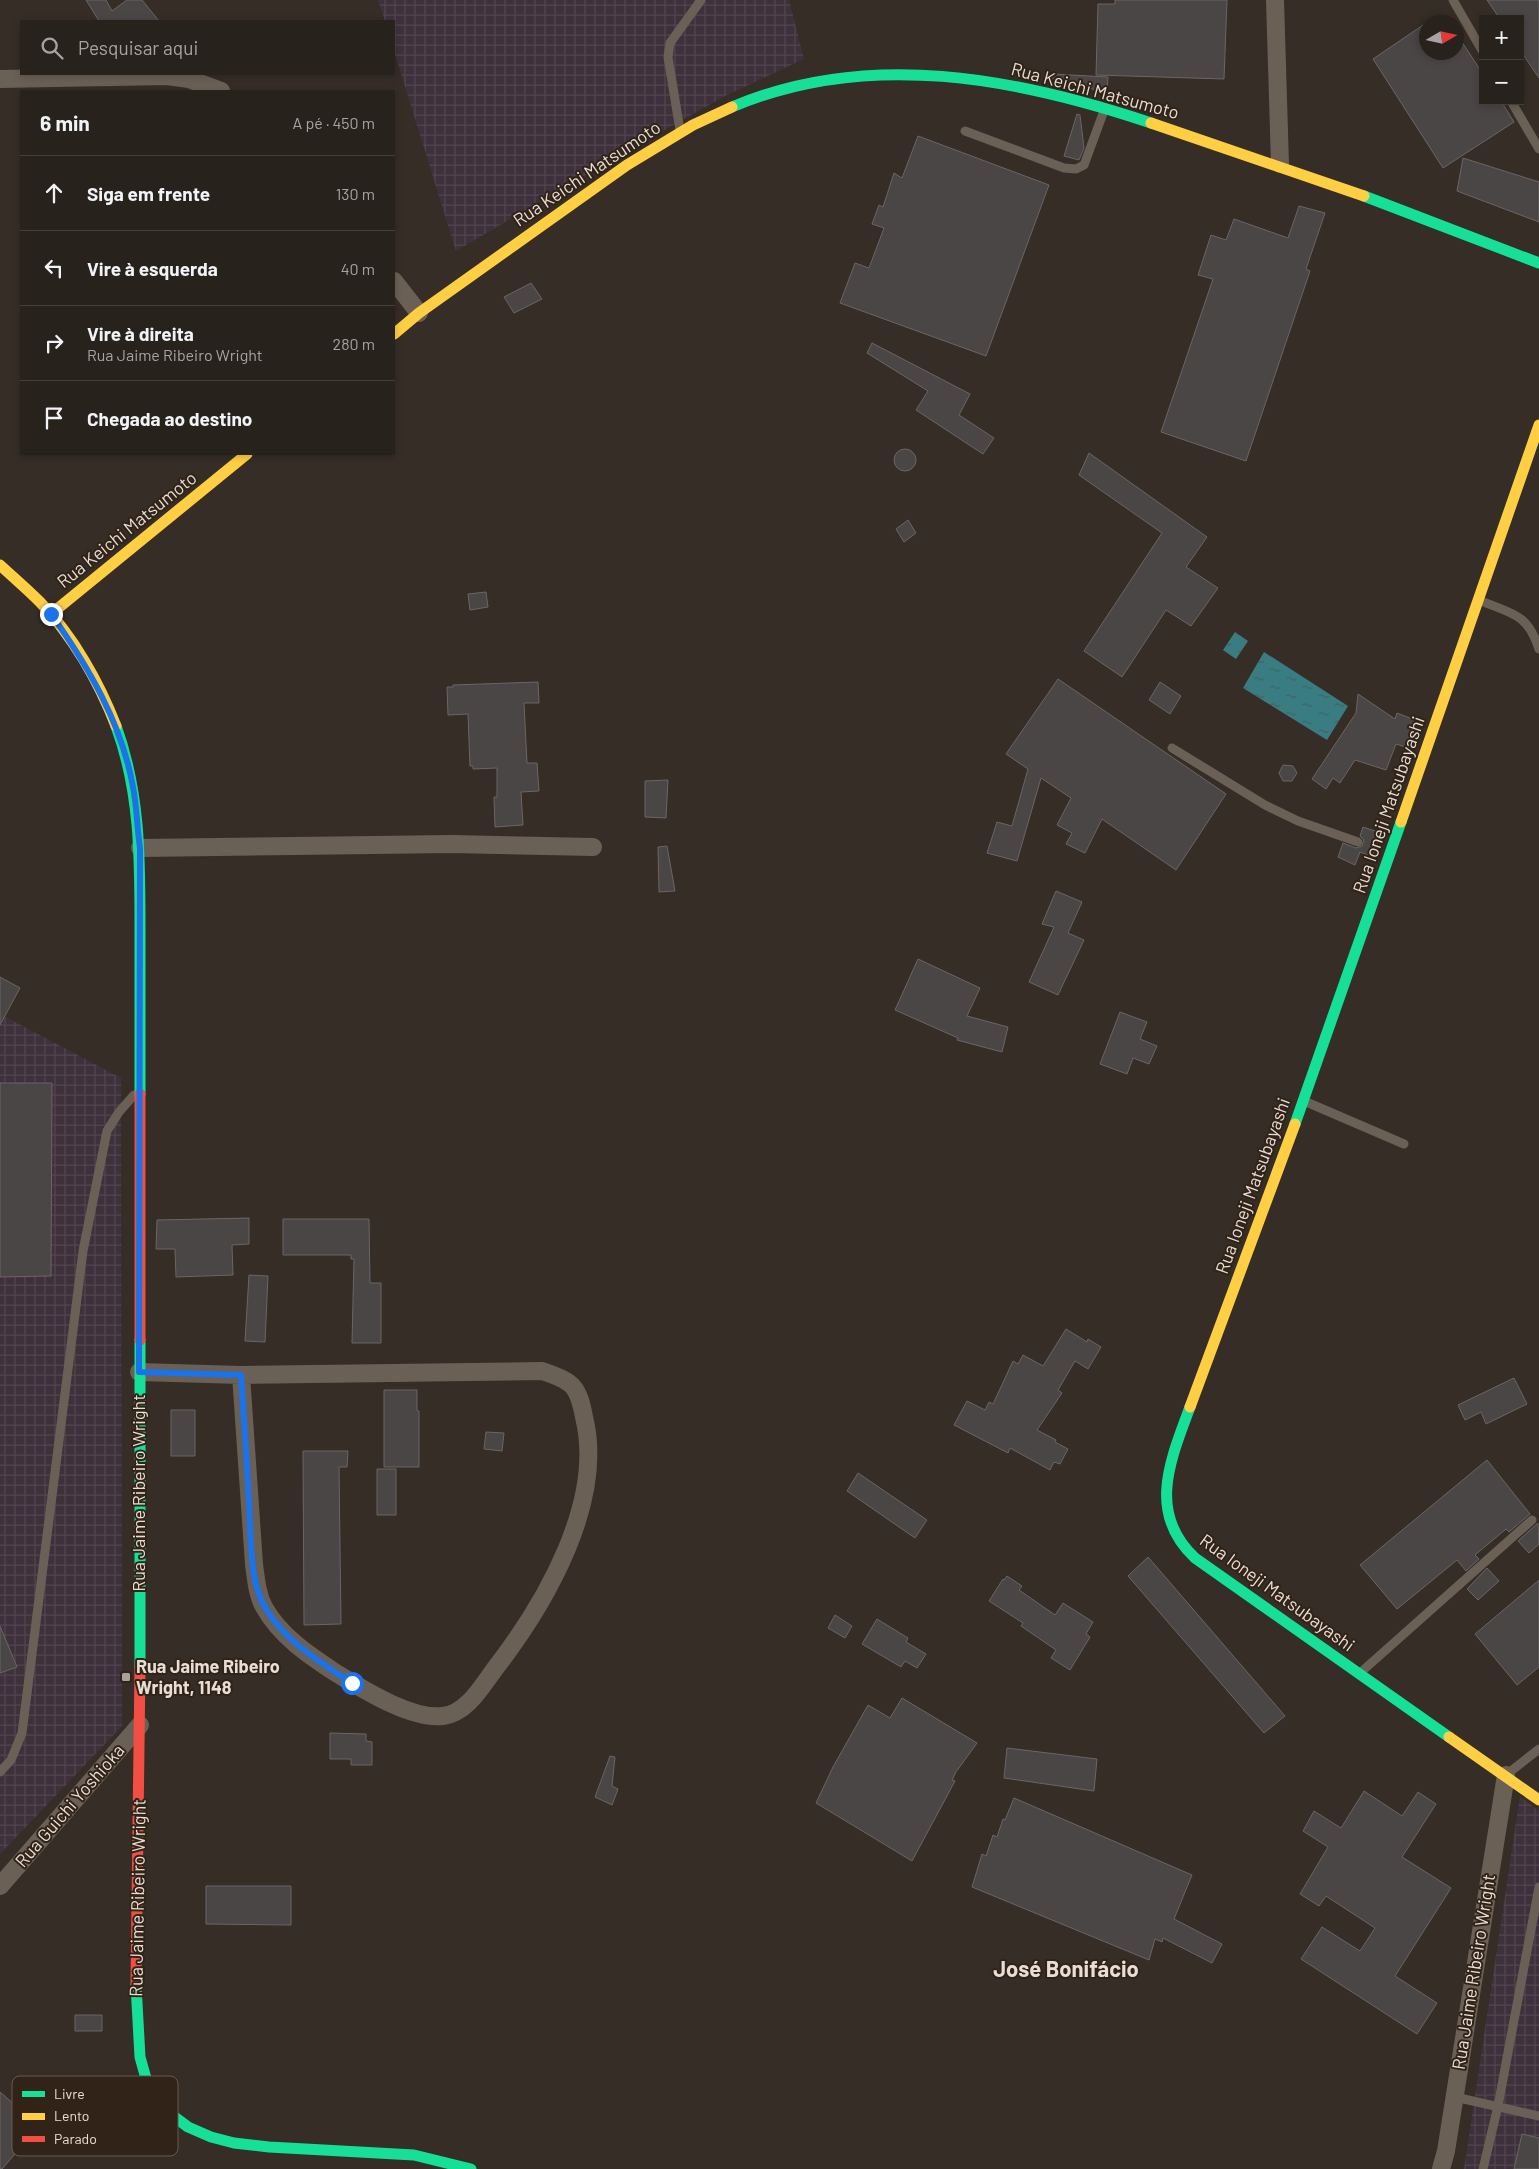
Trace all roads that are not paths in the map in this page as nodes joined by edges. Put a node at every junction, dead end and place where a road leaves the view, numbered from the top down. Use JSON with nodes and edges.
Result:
{"nodes":[{"id":1,"x":701,"y":0,"type":"edge"},
{"id":2,"x":1275,"y":0,"type":"edge"},
{"id":3,"x":1453,"y":0,"type":"edge"},
{"id":4,"x":1479,"y":45,"type":"edge"},
{"id":5,"x":0,"y":79,"type":"edge"},
{"id":6,"x":218,"y":90,"type":"edge"},
{"id":7,"x":1513,"y":105,"type":"edge"},
{"id":8,"x":1105,"y":108,"type":"junction"},
{"id":9,"x":965,"y":131,"type":"dead end"},
{"id":10,"x":681,"y":132,"type":"junction"},
{"id":11,"x":1539,"y":149,"type":"edge"},
{"id":12,"x":1280,"y":164,"type":"junction"},
{"id":13,"x":1539,"y":262,"type":"edge"},
{"id":14,"x":395,"y":282,"type":"edge"},
{"id":15,"x":419,"y":313,"type":"junction"},
{"id":16,"x":395,"y":333,"type":"edge"},
{"id":17,"x":1539,"y":425,"type":"edge"},
{"id":18,"x":246,"y":455,"type":"edge"},
{"id":19,"x":0,"y":565,"type":"edge"},
{"id":20,"x":1479,"y":600,"type":"junction"},
{"id":21,"x":51,"y":614,"type":"junction"},
{"id":22,"x":1539,"y":649,"type":"edge"},
{"id":23,"x":1172,"y":748,"type":"dead end"},
{"id":24,"x":1358,"y":842,"type":"dead end"},
{"id":25,"x":593,"y":847,"type":"dead end"},
{"id":26,"x":140,"y":848,"type":"junction"},
{"id":27,"x":139,"y":1089,"type":"junction"},
{"id":28,"x":1304,"y":1100,"type":"junction"},
{"id":29,"x":1404,"y":1144,"type":"dead end"},
{"id":30,"x":139,"y":1372,"type":"junction"},
{"id":31,"x":241,"y":1375,"type":"junction"},
{"id":32,"x":1532,"y":1520,"type":"dead end"},
{"id":33,"x":1360,"y":1673,"type":"junction"},
{"id":34,"x":140,"y":1726,"type":"junction"},
{"id":35,"x":1539,"y":1749,"type":"edge"},
{"id":36,"x":0,"y":1772,"type":"edge"},
{"id":37,"x":1506,"y":1775,"type":"junction"},
{"id":38,"x":1539,"y":1800,"type":"edge"},
{"id":39,"x":0,"y":1886,"type":"edge"},
{"id":40,"x":1539,"y":1887,"type":"edge"},
{"id":41,"x":145,"y":2076,"type":"edge"},
{"id":42,"x":1454,"y":2097,"type":"junction"},
{"id":43,"x":1498,"y":2106,"type":"junction"},
{"id":44,"x":1539,"y":2116,"type":"edge"},
{"id":45,"x":178,"y":2120,"type":"edge"},
{"id":46,"x":472,"y":2169,"type":"edge"},
{"id":47,"x":1441,"y":2169,"type":"edge"},
{"id":48,"x":1483,"y":2169,"type":"edge"}],
"edges":[{"from":1,"to":10,"type":"lane"},
{"from":2,"to":12,"type":"street"},
{"from":3,"to":4,"type":"lane"},
{"from":5,"to":6,"type":"street"},
{"from":7,"to":11,"type":"lane"},
{"from":8,"to":9,"type":"lane"},
{"from":8,"to":10,"type":"main road","name":"Rua Keichi Matsumoto"},
{"from":8,"to":12,"type":"main road","name":"Rua Keichi Matsumoto"},
{"from":10,"to":15,"type":"main road","name":"Rua Keichi Matsumoto"},
{"from":12,"to":13,"type":"main road","name":"Rua Keichi Matsumoto"},
{"from":14,"to":15,"type":"street"},
{"from":15,"to":16,"type":"main road","name":"Rua Keichi Matsumoto"},
{"from":17,"to":20,"type":"main road","name":"Rua Ioneji Matsubayashi"},
{"from":18,"to":21,"type":"main road","name":"Rua Keichi Matsumoto"},
{"from":19,"to":21,"type":"main road","name":"Rua Jaime Ribeiro Wright"},
{"from":20,"to":22,"type":"lane"},
{"from":20,"to":28,"type":"main road","name":"Rua Ioneji Matsubayashi"},
{"from":21,"to":26,"type":"main road","name":"Rua Jaime Ribeiro Wright"},
{"from":23,"to":24,"type":"lane"},
{"from":25,"to":26,"type":"street"},
{"from":26,"to":27,"type":"main road","name":"Rua Jaime Ribeiro Wright"},
{"from":27,"to":30,"type":"main road","name":"Rua Jaime Ribeiro Wright"},
{"from":27,"to":36,"type":"lane"},
{"from":28,"to":29,"type":"lane"},
{"from":28,"to":33,"type":"main road","name":"Rua Ioneji Matsubayashi"},
{"from":30,"to":31,"type":"street"},
{"from":30,"to":34,"type":"main road","name":"Rua Jaime Ribeiro Wright"},
{"from":31,"to":31,"type":"street"},
{"from":32,"to":33,"type":"lane"},
{"from":33,"to":37,"type":"main road","name":"Rua Ioneji Matsubayashi"},
{"from":34,"to":39,"type":"street","name":"Rua Guichi Yoshioka"},
{"from":34,"to":41,"type":"main road","name":"Rua Jaime Ribeiro Wright"},
{"from":35,"to":37,"type":"lane"},
{"from":37,"to":38,"type":"main road","name":"Rua Ioneji Matsubayashi"},
{"from":37,"to":42,"type":"street","name":"Rua Jaime Ribeiro Wright"},
{"from":40,"to":43,"type":"lane"},
{"from":42,"to":43,"type":"lane"},
{"from":42,"to":47,"type":"street","name":"Rua Jaime Ribeiro Wright"},
{"from":43,"to":44,"type":"lane"},
{"from":43,"to":48,"type":"lane"},
{"from":45,"to":46,"type":"main road","name":"Rua Jaime Ribeiro Wright"}]}
